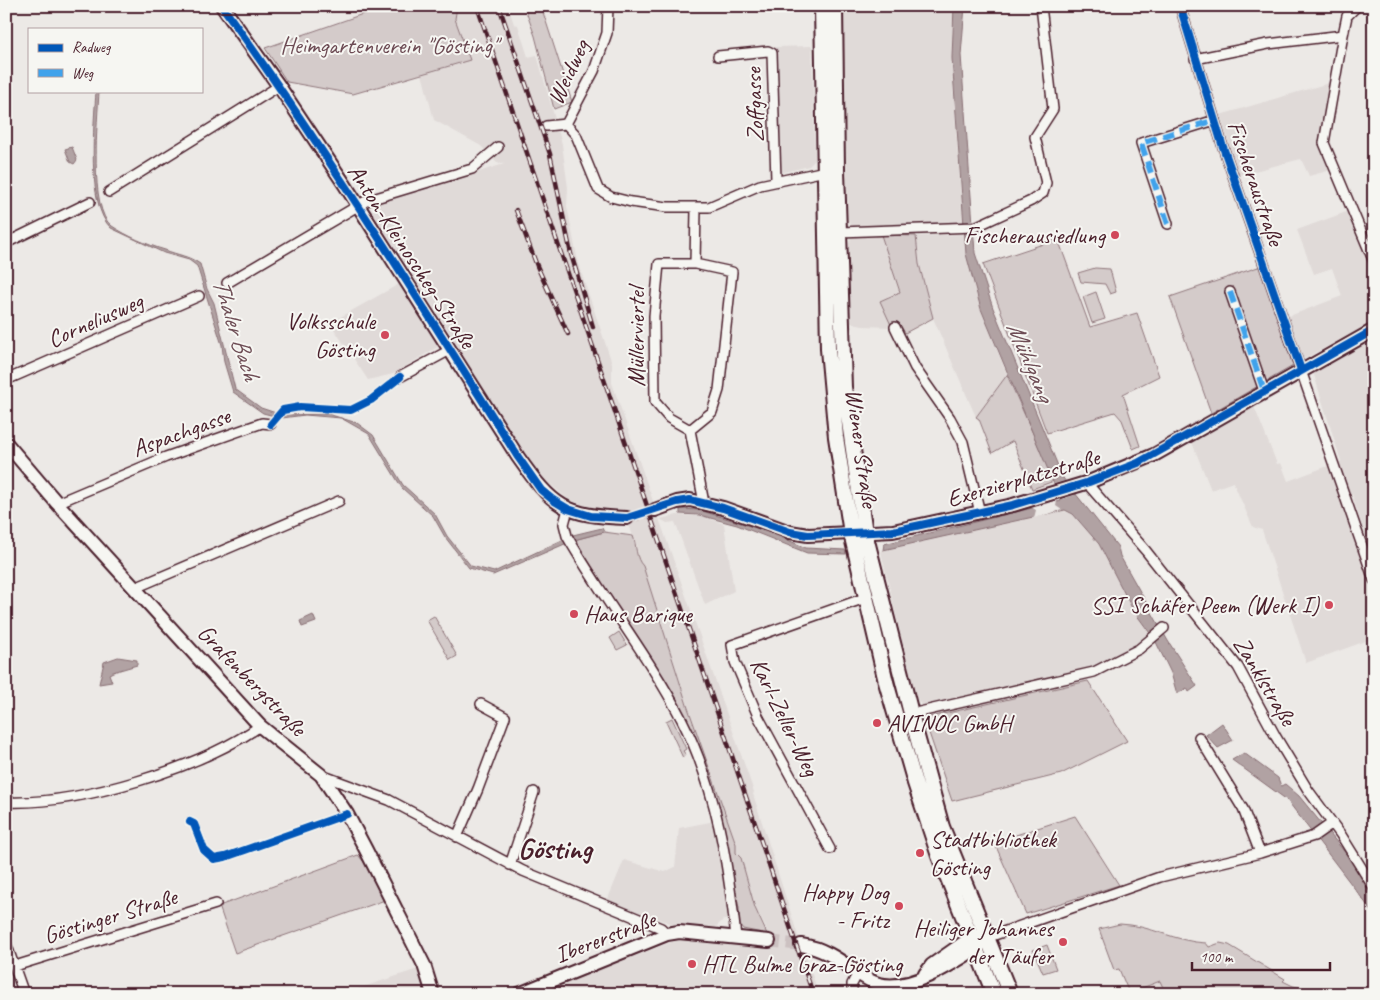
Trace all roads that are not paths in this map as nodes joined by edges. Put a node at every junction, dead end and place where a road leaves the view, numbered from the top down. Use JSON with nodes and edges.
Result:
{"nodes":[{"id":1,"x":222,"y":6,"type":"edge"},
{"id":2,"x":608,"y":6,"type":"edge"},
{"id":3,"x":822,"y":6,"type":"edge"},
{"id":4,"x":835,"y":6,"type":"edge"},
{"id":5,"x":1041,"y":6,"type":"edge"},
{"id":6,"x":1180,"y":6,"type":"edge"},
{"id":7,"x":1357,"y":6,"type":"edge"},
{"id":8,"x":1343,"y":35,"type":"junction"},
{"id":9,"x":718,"y":56,"type":"dead end"},
{"id":10,"x":1195,"y":59,"type":"junction"},
{"id":11,"x":280,"y":86,"type":"junction"},
{"id":12,"x":1214,"y":120,"type":"junction"},
{"id":13,"x":566,"y":124,"type":"junction"},
{"id":14,"x":546,"y":126,"type":"dead end"},
{"id":15,"x":498,"y":147,"type":"dead end"},
{"id":16,"x":831,"y":170,"type":"junction"},
{"id":17,"x":776,"y":180,"type":"junction"},
{"id":18,"x":109,"y":192,"type":"dead end"},
{"id":19,"x":90,"y":202,"type":"dead end"},
{"id":20,"x":358,"y":206,"type":"junction"},
{"id":21,"x":696,"y":209,"type":"junction"},
{"id":22,"x":1168,"y":224,"type":"dead end"},
{"id":23,"x":840,"y":232,"type":"junction"},
{"id":24,"x":6,"y":243,"type":"edge"},
{"id":25,"x":1374,"y":262,"type":"edge"},
{"id":26,"x":695,"y":264,"type":"junction"},
{"id":27,"x":227,"y":283,"type":"dead end"},
{"id":28,"x":1230,"y":292,"type":"dead end"},
{"id":29,"x":199,"y":296,"type":"dead end"},
{"id":30,"x":895,"y":327,"type":"dead end"},
{"id":31,"x":1374,"y":330,"type":"edge"},
{"id":32,"x":450,"y":350,"type":"junction"},
{"id":33,"x":1301,"y":370,"type":"junction"},
{"id":34,"x":400,"y":377,"type":"dead end"},
{"id":35,"x":6,"y":380,"type":"edge"},
{"id":36,"x":1264,"y":391,"type":"junction"},
{"id":37,"x":271,"y":424,"type":"dead end"},
{"id":38,"x":690,"y":430,"type":"junction"},
{"id":39,"x":6,"y":443,"type":"edge"},
{"id":40,"x":1089,"y":482,"type":"junction"},
{"id":41,"x":339,"y":501,"type":"dead end"},
{"id":42,"x":57,"y":503,"type":"junction"},
{"id":43,"x":704,"y":503,"type":"junction"},
{"id":44,"x":655,"y":510,"type":"tunnel mouth"},
{"id":45,"x":574,"y":511,"type":"junction"},
{"id":46,"x":980,"y":513,"type":"junction"},
{"id":47,"x":627,"y":518,"type":"tunnel mouth"},
{"id":48,"x":858,"y":533,"type":"junction"},
{"id":49,"x":1374,"y":580,"type":"edge"},
{"id":50,"x":135,"y":588,"type":"junction"},
{"id":51,"x":864,"y":598,"type":"junction"},
{"id":52,"x":1164,"y":628,"type":"dead end"},
{"id":53,"x":482,"y":704,"type":"dead end"},
{"id":54,"x":911,"y":714,"type":"junction"},
{"id":55,"x":260,"y":726,"type":"junction"},
{"id":56,"x":1199,"y":737,"type":"dead end"},
{"id":57,"x":321,"y":775,"type":"junction"},
{"id":58,"x":534,"y":792,"type":"dead end"},
{"id":59,"x":6,"y":802,"type":"edge"},
{"id":60,"x":1329,"y":825,"type":"junction"},
{"id":61,"x":457,"y":837,"type":"junction"},
{"id":62,"x":830,"y":849,"type":"dead end"},
{"id":63,"x":1260,"y":853,"type":"junction"},
{"id":64,"x":510,"y":865,"type":"junction"},
{"id":65,"x":1374,"y":888,"type":"edge"},
{"id":66,"x":216,"y":904,"type":"dead end"},
{"id":67,"x":667,"y":934,"type":"junction"},
{"id":68,"x":736,"y":937,"type":"junction"},
{"id":69,"x":769,"y":941,"type":"tunnel mouth"},
{"id":70,"x":979,"y":941,"type":"junction"},
{"id":71,"x":6,"y":943,"type":"edge"},
{"id":72,"x":801,"y":945,"type":"tunnel mouth"},
{"id":73,"x":424,"y":965,"type":"junction"},
{"id":74,"x":15,"y":966,"type":"junction"},
{"id":75,"x":858,"y":973,"type":"junction"},
{"id":76,"x":24,"y":994,"type":"edge"},
{"id":77,"x":433,"y":994,"type":"edge"},
{"id":78,"x":442,"y":994,"type":"edge"},
{"id":79,"x":519,"y":994,"type":"edge"},
{"id":80,"x":852,"y":994,"type":"edge"},
{"id":81,"x":994,"y":994,"type":"edge"},
{"id":82,"x":1010,"y":994,"type":"edge"}],
"edges":[{"from":1,"to":11,"type":"street","name":"Anton-Kleinoscheg-Straße"},
{"from":2,"to":13,"type":"street","name":"Weidweg"},
{"from":3,"to":16,"type":"main road","name":"Wiener Straße"},
{"from":4,"to":16,"type":"main road","name":"Wiener Straße"},
{"from":5,"to":23,"type":"street"},
{"from":6,"to":10,"type":"street","name":"Fischeraustraße"},
{"from":7,"to":8,"type":"street"},
{"from":8,"to":10,"type":"street"},
{"from":8,"to":25,"type":"street"},
{"from":9,"to":17,"type":"street","name":"Zoffgasse"},
{"from":10,"to":12,"type":"street","name":"Fischeraustraße"},
{"from":11,"to":18,"type":"street"},
{"from":11,"to":20,"type":"street","name":"Anton-Kleinoscheg-Straße"},
{"from":12,"to":22,"type":"street"},
{"from":12,"to":33,"type":"street","name":"Fischeraustraße"},
{"from":13,"to":14,"type":"street"},
{"from":13,"to":21,"type":"street"},
{"from":15,"to":20,"type":"street"},
{"from":16,"to":17,"type":"street"},
{"from":16,"to":23,"type":"main road","name":"Wiener Straße"},
{"from":16,"to":48,"type":"main road","name":"Wiener Straße"},
{"from":17,"to":21,"type":"street"},
{"from":19,"to":24,"type":"street"},
{"from":20,"to":27,"type":"street"},
{"from":20,"to":32,"type":"street","name":"Anton-Kleinoscheg-Straße"},
{"from":21,"to":26,"type":"street"},
{"from":23,"to":48,"type":"main road","name":"Wiener Straße"},
{"from":26,"to":38,"type":"street","name":"Müllerviertel"},
{"from":26,"to":38,"type":"street","name":"Müllerviertel"},
{"from":28,"to":36,"type":"street"},
{"from":29,"to":35,"type":"street","name":"Corneliusweg"},
{"from":30,"to":46,"type":"street"},
{"from":31,"to":33,"type":"street","name":"Exerzierplatzstraße"},
{"from":32,"to":34,"type":"street"},
{"from":32,"to":45,"type":"street","name":"Anton-Kleinoscheg-Straße"},
{"from":33,"to":36,"type":"street","name":"Exerzierplatzstraße"},
{"from":33,"to":49,"type":"street","name":"Fischeraustraße"},
{"from":36,"to":40,"type":"street","name":"Exerzierplatzstraße"},
{"from":37,"to":42,"type":"street","name":"Aspachgasse"},
{"from":38,"to":43,"type":"street"},
{"from":39,"to":42,"type":"street","name":"Grafenbergstraße"},
{"from":40,"to":46,"type":"street","name":"Exerzierplatzstraße"},
{"from":40,"to":60,"type":"street","name":"Zanklstraße"},
{"from":41,"to":50,"type":"street"},
{"from":42,"to":50,"type":"street","name":"Grafenbergstraße"},
{"from":43,"to":44,"type":"street","name":"Exerzierplatzstraße"},
{"from":43,"to":48,"type":"street","name":"Exerzierplatzstraße"},
{"from":45,"to":47,"type":"street"},
{"from":45,"to":68,"type":"street"},
{"from":46,"to":48,"type":"street","name":"Exerzierplatzstraße"},
{"from":48,"to":51,"type":"main road","name":"Wiener Straße"},
{"from":48,"to":54,"type":"main road","name":"Wiener Straße"},
{"from":50,"to":55,"type":"street","name":"Grafenbergstraße"},
{"from":51,"to":62,"type":"street","name":"Karl-Zeller-Weg"},
{"from":51,"to":70,"type":"main road","name":"Wiener Straße"},
{"from":52,"to":54,"type":"street"},
{"from":53,"to":61,"type":"street"},
{"from":54,"to":70,"type":"main road","name":"Wiener Straße"},
{"from":55,"to":57,"type":"street","name":"Grafenbergstraße"},
{"from":55,"to":59,"type":"street"},
{"from":56,"to":63,"type":"street"},
{"from":57,"to":61,"type":"street","name":"Grafenbergstraße"},
{"from":57,"to":73,"type":"street"},
{"from":58,"to":64,"type":"street"},
{"from":60,"to":63,"type":"street"},
{"from":60,"to":65,"type":"street","name":"Zanklstraße"},
{"from":61,"to":64,"type":"street","name":"Grafenbergstraße"},
{"from":63,"to":70,"type":"street"},
{"from":64,"to":67,"type":"street","name":"Grafenbergstraße"},
{"from":66,"to":74,"type":"street","name":"Göstinger Straße"},
{"from":67,"to":68,"type":"street","name":"Ibererstraße"},
{"from":67,"to":79,"type":"street","name":"Ibererstraße"},
{"from":68,"to":69,"type":"street","name":"Ibererstraße"},
{"from":70,"to":75,"type":"street"},
{"from":70,"to":81,"type":"main road","name":"Wiener Straße"},
{"from":70,"to":82,"type":"main road","name":"Wiener Straße"},
{"from":71,"to":74,"type":"street"},
{"from":72,"to":75,"type":"street"},
{"from":73,"to":77,"type":"street"},
{"from":73,"to":78,"type":"street"},
{"from":74,"to":76,"type":"street"},
{"from":75,"to":80,"type":"street"}]}
